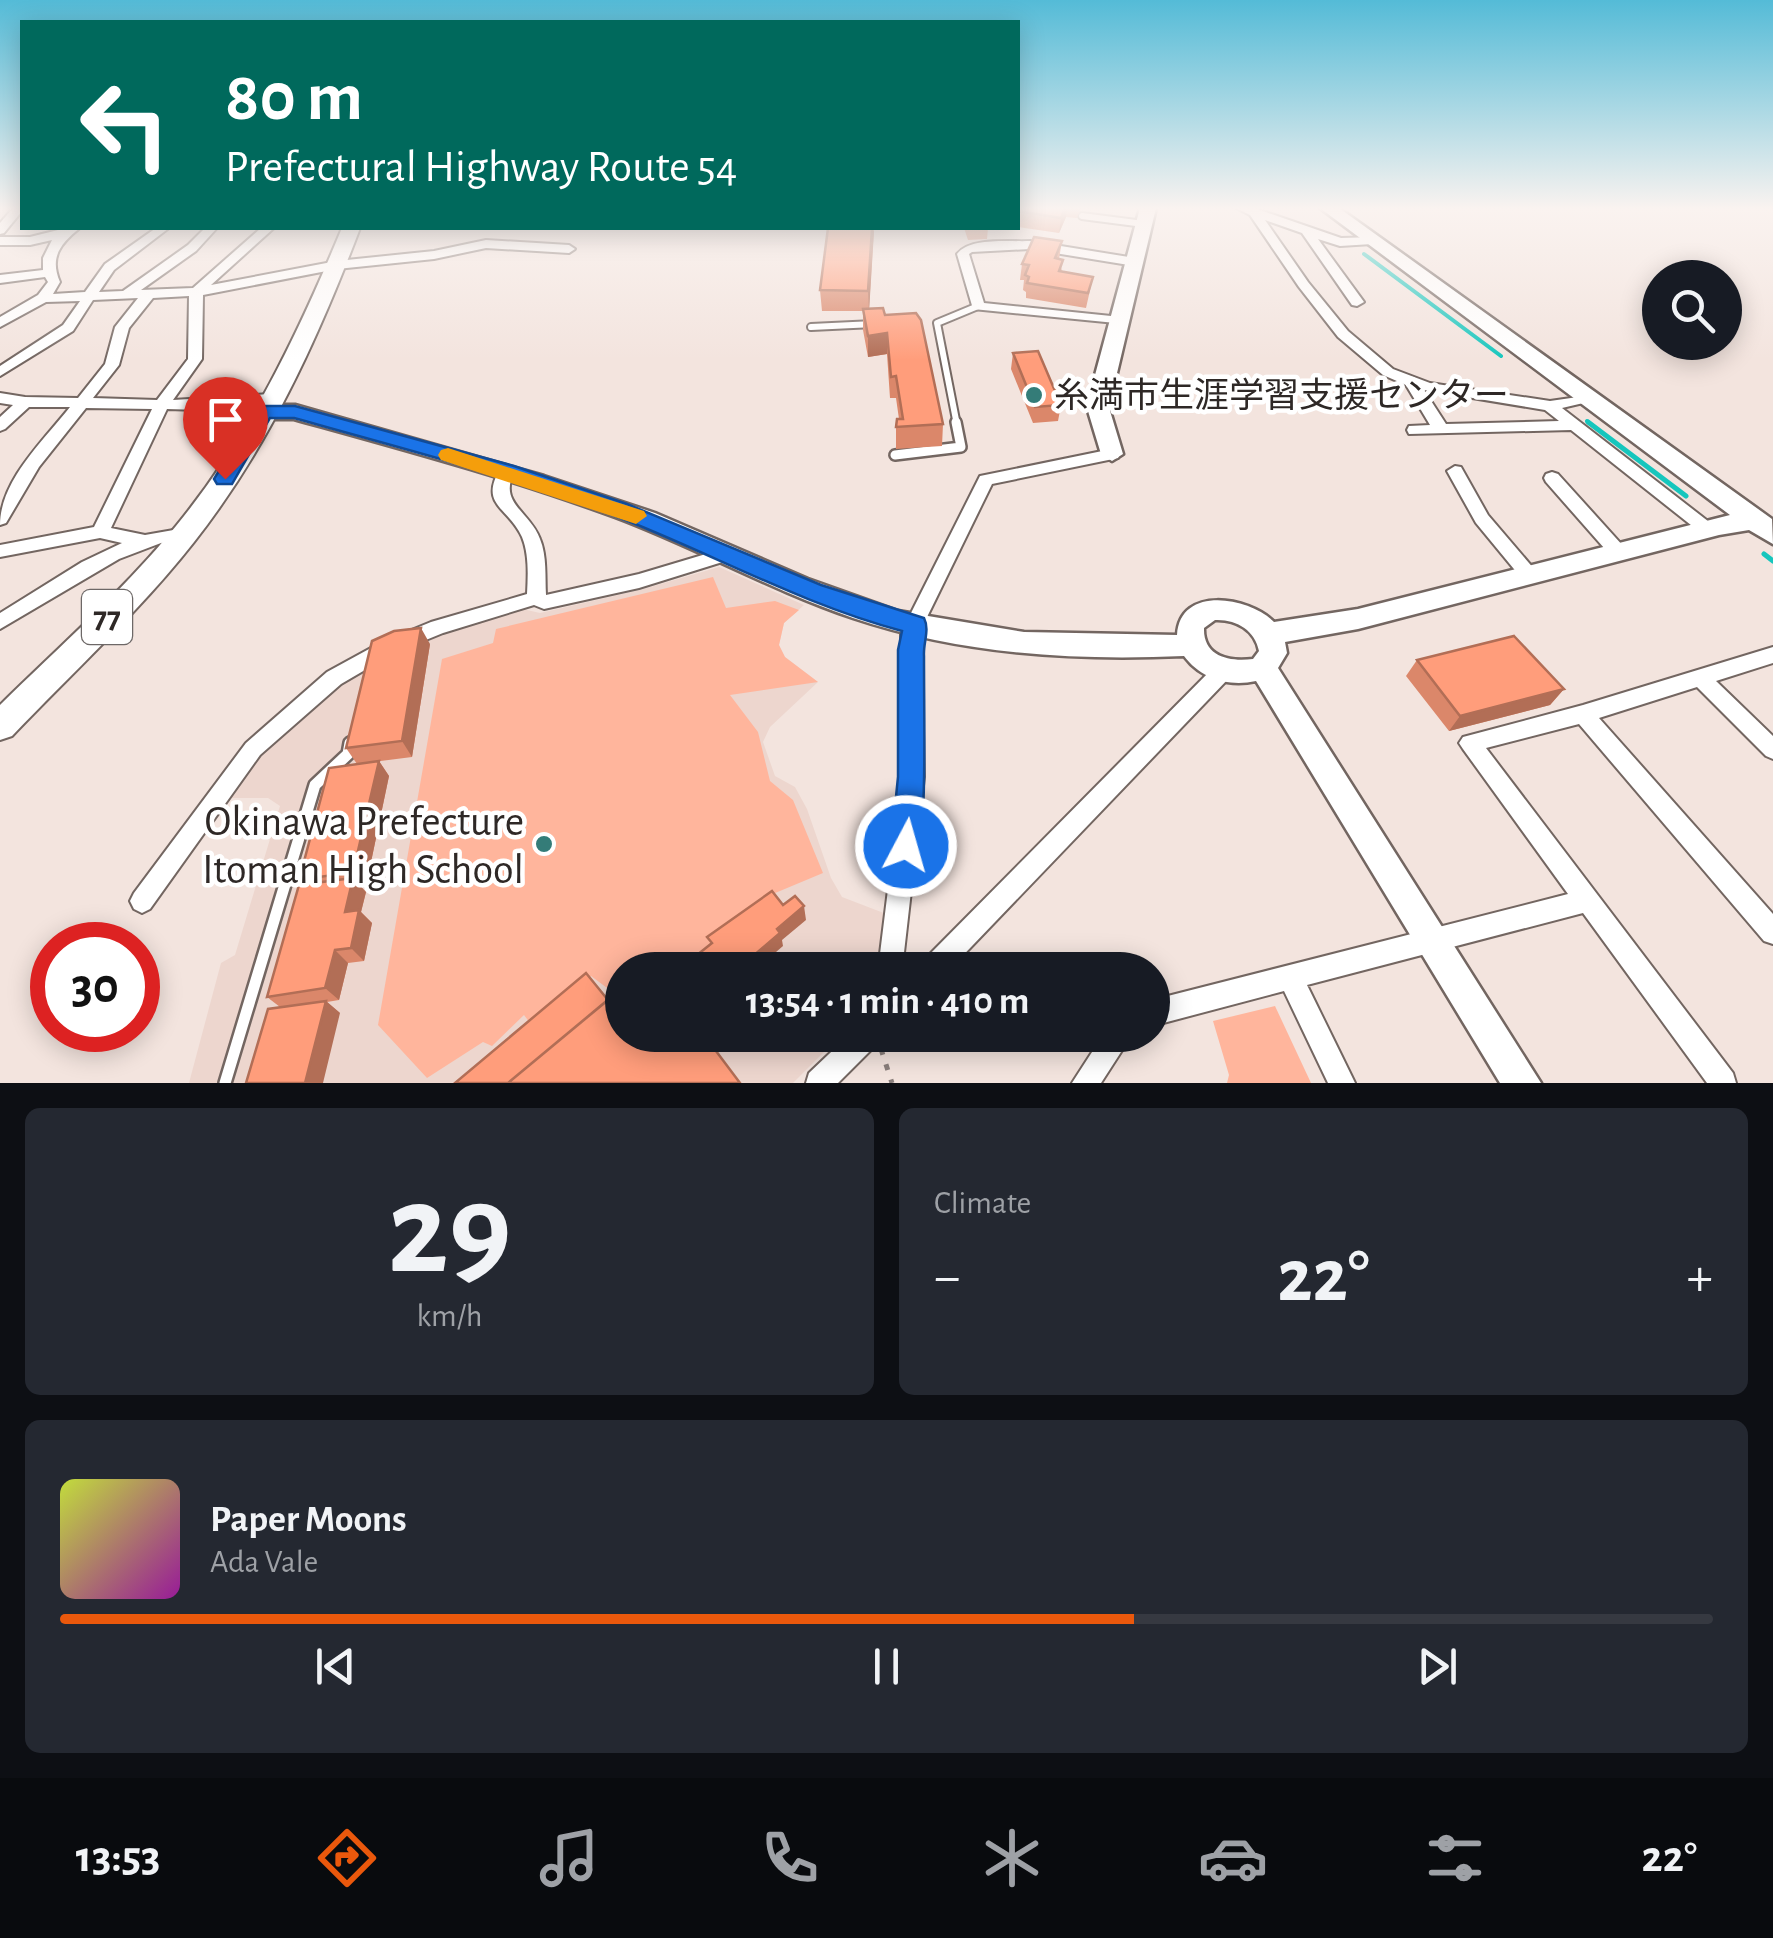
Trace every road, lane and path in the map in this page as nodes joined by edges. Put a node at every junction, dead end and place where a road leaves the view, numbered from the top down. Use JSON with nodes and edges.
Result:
{"nodes":[{"id":1,"x":49,"y":259,"type":"edge"},
{"id":2,"x":121,"y":259,"type":"edge"},
{"id":3,"x":177,"y":259,"type":"edge"},
{"id":4,"x":234,"y":259,"type":"edge"},
{"id":5,"x":339,"y":259,"type":"edge"},
{"id":6,"x":400,"y":259,"type":"edge"},
{"id":7,"x":963,"y":259,"type":"edge"},
{"id":8,"x":1114,"y":259,"type":"edge"},
{"id":9,"x":1136,"y":259,"type":"edge"},
{"id":10,"x":1286,"y":259,"type":"edge"},
{"id":11,"x":1326,"y":259,"type":"edge"},
{"id":12,"x":1397,"y":259,"type":"edge"},
{"id":13,"x":1135,"y":262,"type":"junction"},
{"id":14,"x":337,"y":265,"type":"junction"},
{"id":15,"x":48,"y":272,"type":"junction"},
{"id":16,"x":0,"y":280,"type":"edge"},
{"id":17,"x":196,"y":292,"type":"junction"},
{"id":18,"x":128,"y":293,"type":"junction"},
{"id":19,"x":94,"y":294,"type":"junction"},
{"id":20,"x":148,"y":295,"type":"junction"},
{"id":21,"x":43,"y":298,"type":"junction"},
{"id":22,"x":1357,"y":302,"type":"dead end"},
{"id":23,"x":978,"y":306,"type":"junction"},
{"id":24,"x":1120,"y":320,"type":"junction"},
{"id":25,"x":918,"y":322,"type":"edge"},
{"id":26,"x":0,"y":323,"type":"edge"},
{"id":27,"x":937,"y":323,"type":"junction"},
{"id":28,"x":882,"y":324,"type":"edge"},
{"id":29,"x":811,"y":327,"type":"dead end"},
{"id":30,"x":0,"y":372,"type":"edge"},
{"id":31,"x":1410,"y":382,"type":"junction"},
{"id":32,"x":0,"y":398,"type":"edge"},
{"id":33,"x":1588,"y":398,"type":"junction"},
{"id":34,"x":24,"y":402,"type":"junction"},
{"id":35,"x":80,"y":404,"type":"junction"},
{"id":36,"x":162,"y":404,"type":"junction"},
{"id":37,"x":267,"y":405,"type":"junction"},
{"id":38,"x":1550,"y":406,"type":"junction"},
{"id":39,"x":1573,"y":425,"type":"junction"},
{"id":40,"x":0,"y":426,"type":"edge"},
{"id":41,"x":1440,"y":429,"type":"junction"},
{"id":42,"x":1416,"y":430,"type":"dead end"},
{"id":43,"x":1112,"y":454,"type":"joint"},
{"id":44,"x":895,"y":455,"type":"dead end"},
{"id":45,"x":507,"y":471,"type":"junction"},
{"id":46,"x":1455,"y":471,"type":"dead end"},
{"id":47,"x":1552,"y":478,"type":"dead end"},
{"id":48,"x":0,"y":519,"type":"edge"},
{"id":49,"x":1766,"y":524,"type":"edge"},
{"id":50,"x":1707,"y":529,"type":"junction"},
{"id":51,"x":100,"y":532,"type":"junction"},
{"id":52,"x":185,"y":534,"type":"junction"},
{"id":53,"x":142,"y":541,"type":"junction"},
{"id":54,"x":0,"y":551,"type":"edge"},
{"id":55,"x":1618,"y":552,"type":"junction"},
{"id":56,"x":726,"y":554,"type":"junction"},
{"id":57,"x":1530,"y":575,"type":"junction"},
{"id":58,"x":536,"y":598,"type":"junction"},
{"id":59,"x":0,"y":622,"type":"edge"},
{"id":60,"x":916,"y":624,"type":"junction"},
{"id":61,"x":1268,"y":634,"type":"junction"},
{"id":62,"x":1192,"y":645,"type":"junction"},
{"id":63,"x":1773,"y":655,"type":"edge"},
{"id":64,"x":370,"y":658,"type":"junction"},
{"id":65,"x":1263,"y":668,"type":"junction"},
{"id":66,"x":1224,"y":671,"type":"junction"},
{"id":67,"x":1700,"y":677,"type":"junction"},
{"id":68,"x":364,"y":685,"type":"edge"},
{"id":69,"x":1583,"y":714,"type":"junction"},
{"id":70,"x":0,"y":726,"type":"edge"},
{"id":71,"x":352,"y":737,"type":"edge"},
{"id":72,"x":1773,"y":750,"type":"edge"},
{"id":73,"x":142,"y":901,"type":"dead end"},
{"id":74,"x":1586,"y":901,"type":"junction"},
{"id":75,"x":1773,"y":932,"type":"edge"},
{"id":76,"x":1434,"y":943,"type":"junction"},
{"id":77,"x":892,"y":952,"type":"edge"},
{"id":78,"x":950,"y":952,"type":"edge"},
{"id":79,"x":1291,"y":980,"type":"junction"},
{"id":80,"x":1170,"y":1009,"type":"edge"},
{"id":81,"x":851,"y":1052,"type":"edge"},
{"id":82,"x":882,"y":1052,"type":"edge"},
{"id":83,"x":1106,"y":1052,"type":"edge"},
{"id":84,"x":224,"y":1083,"type":"edge"},
{"id":85,"x":819,"y":1083,"type":"edge"},
{"id":86,"x":892,"y":1083,"type":"edge"},
{"id":87,"x":1085,"y":1083,"type":"edge"},
{"id":88,"x":1342,"y":1083,"type":"edge"},
{"id":89,"x":1522,"y":1083,"type":"edge"},
{"id":90,"x":1723,"y":1083,"type":"edge"}],
"edges":[{"from":1,"to":15,"type":"street"},
{"from":2,"to":19,"type":"street"},
{"from":3,"to":18,"type":"street"},
{"from":4,"to":17,"type":"street"},
{"from":5,"to":14,"type":"main road","number":"77"},
{"from":6,"to":14,"type":"street"},
{"from":7,"to":23,"type":"street"},
{"from":8,"to":13,"type":"street"},
{"from":9,"to":13,"type":"main road"},
{"from":10,"to":31,"type":"street"},
{"from":11,"to":22,"type":"street"},
{"from":12,"to":33,"type":"main road"},
{"from":13,"to":24,"type":"main road"},
{"from":14,"to":17,"type":"street"},
{"from":14,"to":37,"type":"main road","number":"77"},
{"from":15,"to":16,"type":"street"},
{"from":15,"to":21,"type":"street"},
{"from":17,"to":20,"type":"street"},
{"from":17,"to":36,"type":"street"},
{"from":18,"to":19,"type":"street"},
{"from":18,"to":20,"type":"street"},
{"from":19,"to":21,"type":"street"},
{"from":19,"to":30,"type":"street"},
{"from":20,"to":35,"type":"street"},
{"from":21,"to":26,"type":"street"},
{"from":23,"to":24,"type":"street"},
{"from":23,"to":27,"type":"lane"},
{"from":24,"to":43,"type":"main road"},
{"from":25,"to":27,"type":"lane"},
{"from":27,"to":44,"type":"lane"},
{"from":28,"to":29,"type":"lane"},
{"from":31,"to":38,"type":"street"},
{"from":31,"to":41,"type":"street"},
{"from":32,"to":34,"type":"street"},
{"from":33,"to":38,"type":"street"},
{"from":33,"to":49,"type":"main road"},
{"from":34,"to":35,"type":"street"},
{"from":34,"to":40,"type":"street"},
{"from":35,"to":36,"type":"street"},
{"from":35,"to":48,"type":"street"},
{"from":36,"to":37,"type":"street"},
{"from":36,"to":51,"type":"street"},
{"from":37,"to":45,"type":"main road"},
{"from":37,"to":52,"type":"main road","number":"77"},
{"from":38,"to":39,"type":"street"},
{"from":39,"to":41,"type":"street"},
{"from":39,"to":50,"type":"street"},
{"from":41,"to":42,"type":"street"},
{"from":43,"to":60,"type":"street"},
{"from":45,"to":56,"type":"main road"},
{"from":45,"to":58,"type":"street"},
{"from":46,"to":57,"type":"street"},
{"from":47,"to":55,"type":"street"},
{"from":49,"to":50,"type":"main road"},
{"from":50,"to":55,"type":"main road"},
{"from":51,"to":53,"type":"street"},
{"from":51,"to":54,"type":"street"},
{"from":52,"to":53,"type":"street"},
{"from":52,"to":70,"type":"main road","number":"77"},
{"from":53,"to":59,"type":"street"},
{"from":55,"to":57,"type":"main road"},
{"from":56,"to":58,"type":"street"},
{"from":56,"to":60,"type":"main road"},
{"from":57,"to":61,"type":"main road"},
{"from":58,"to":64,"type":"street"},
{"from":60,"to":62,"type":"main road"},
{"from":60,"to":77,"type":"street"},
{"from":61,"to":62,"type":"main road"},
{"from":61,"to":65,"type":"main road"},
{"from":62,"to":66,"type":"main road"},
{"from":63,"to":67,"type":"street"},
{"from":64,"to":68,"type":"lane"},
{"from":64,"to":73,"type":"street"},
{"from":65,"to":66,"type":"main road"},
{"from":65,"to":76,"type":"main road"},
{"from":66,"to":78,"type":"street"},
{"from":67,"to":69,"type":"street"},
{"from":67,"to":72,"type":"street"},
{"from":69,"to":74,"type":"street"},
{"from":69,"to":75,"type":"street"},
{"from":71,"to":84,"type":"lane"},
{"from":74,"to":76,"type":"street"},
{"from":74,"to":90,"type":"street"},
{"from":76,"to":79,"type":"street"},
{"from":76,"to":89,"type":"main road"},
{"from":79,"to":80,"type":"street"},
{"from":79,"to":88,"type":"street"},
{"from":81,"to":85,"type":"street"},
{"from":82,"to":86,"type":"path"},
{"from":83,"to":87,"type":"street"}]}
